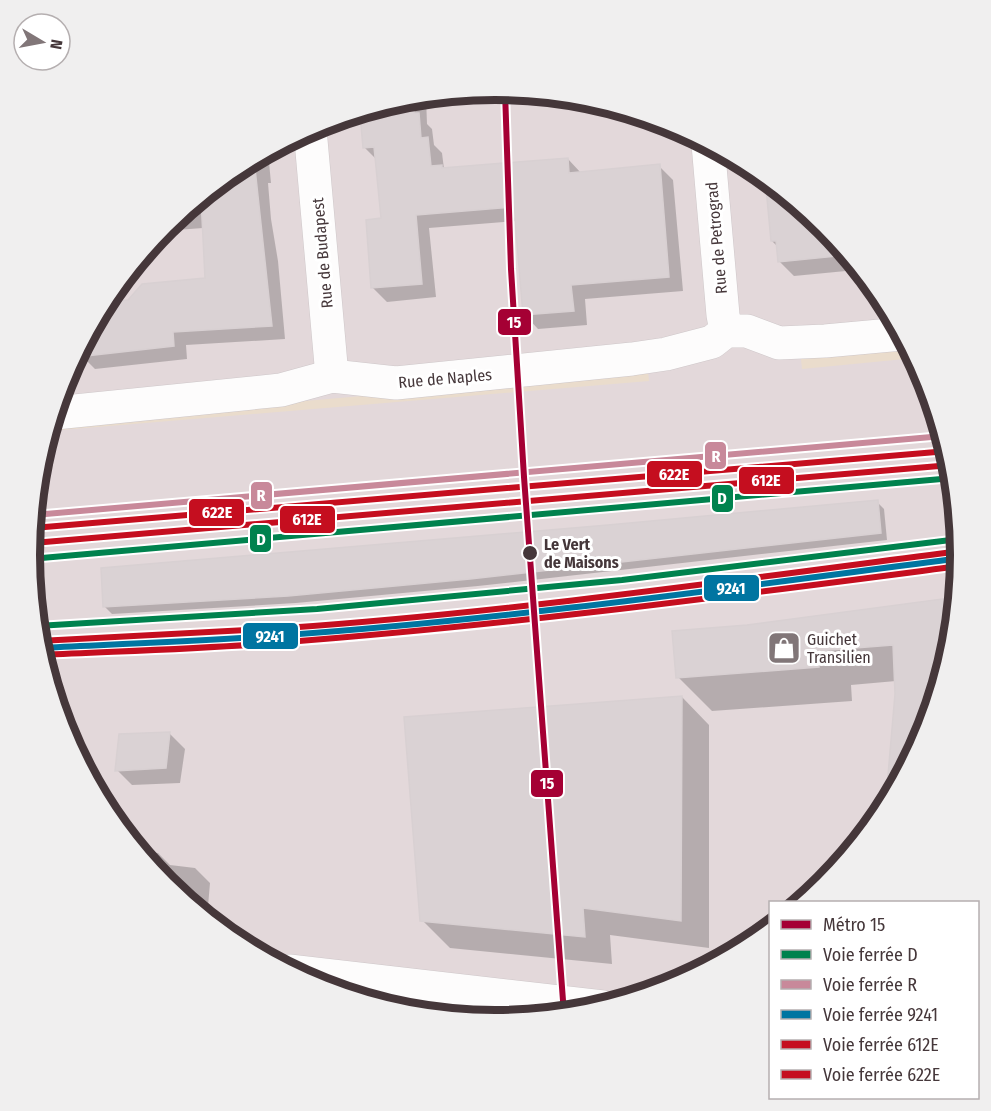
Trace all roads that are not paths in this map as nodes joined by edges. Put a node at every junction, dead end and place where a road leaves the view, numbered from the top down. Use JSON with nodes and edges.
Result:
{"nodes":[{"id":1,"x":311,"y":139,"type":"edge"},
{"id":2,"x":709,"y":153,"type":"edge"},
{"id":3,"x":726,"y":331,"type":"junction"},
{"id":4,"x":894,"y":335,"type":"edge"},
{"id":5,"x":332,"y":376,"type":"junction"},
{"id":6,"x":64,"y":412,"type":"edge"},
{"id":7,"x":314,"y":973,"type":"edge"},
{"id":8,"x":574,"y":1004,"type":"edge"}],
"edges":[{"from":1,"to":5,"type":"street","name":"Rue de Budapest"},
{"from":2,"to":3,"type":"street","name":"Rue de Petrograd"},
{"from":3,"to":4,"type":"street"},
{"from":3,"to":5,"type":"street","name":"Rue de Naples"},
{"from":5,"to":6,"type":"street","name":"Rue de Naples"},
{"from":7,"to":8,"type":"street"}]}
